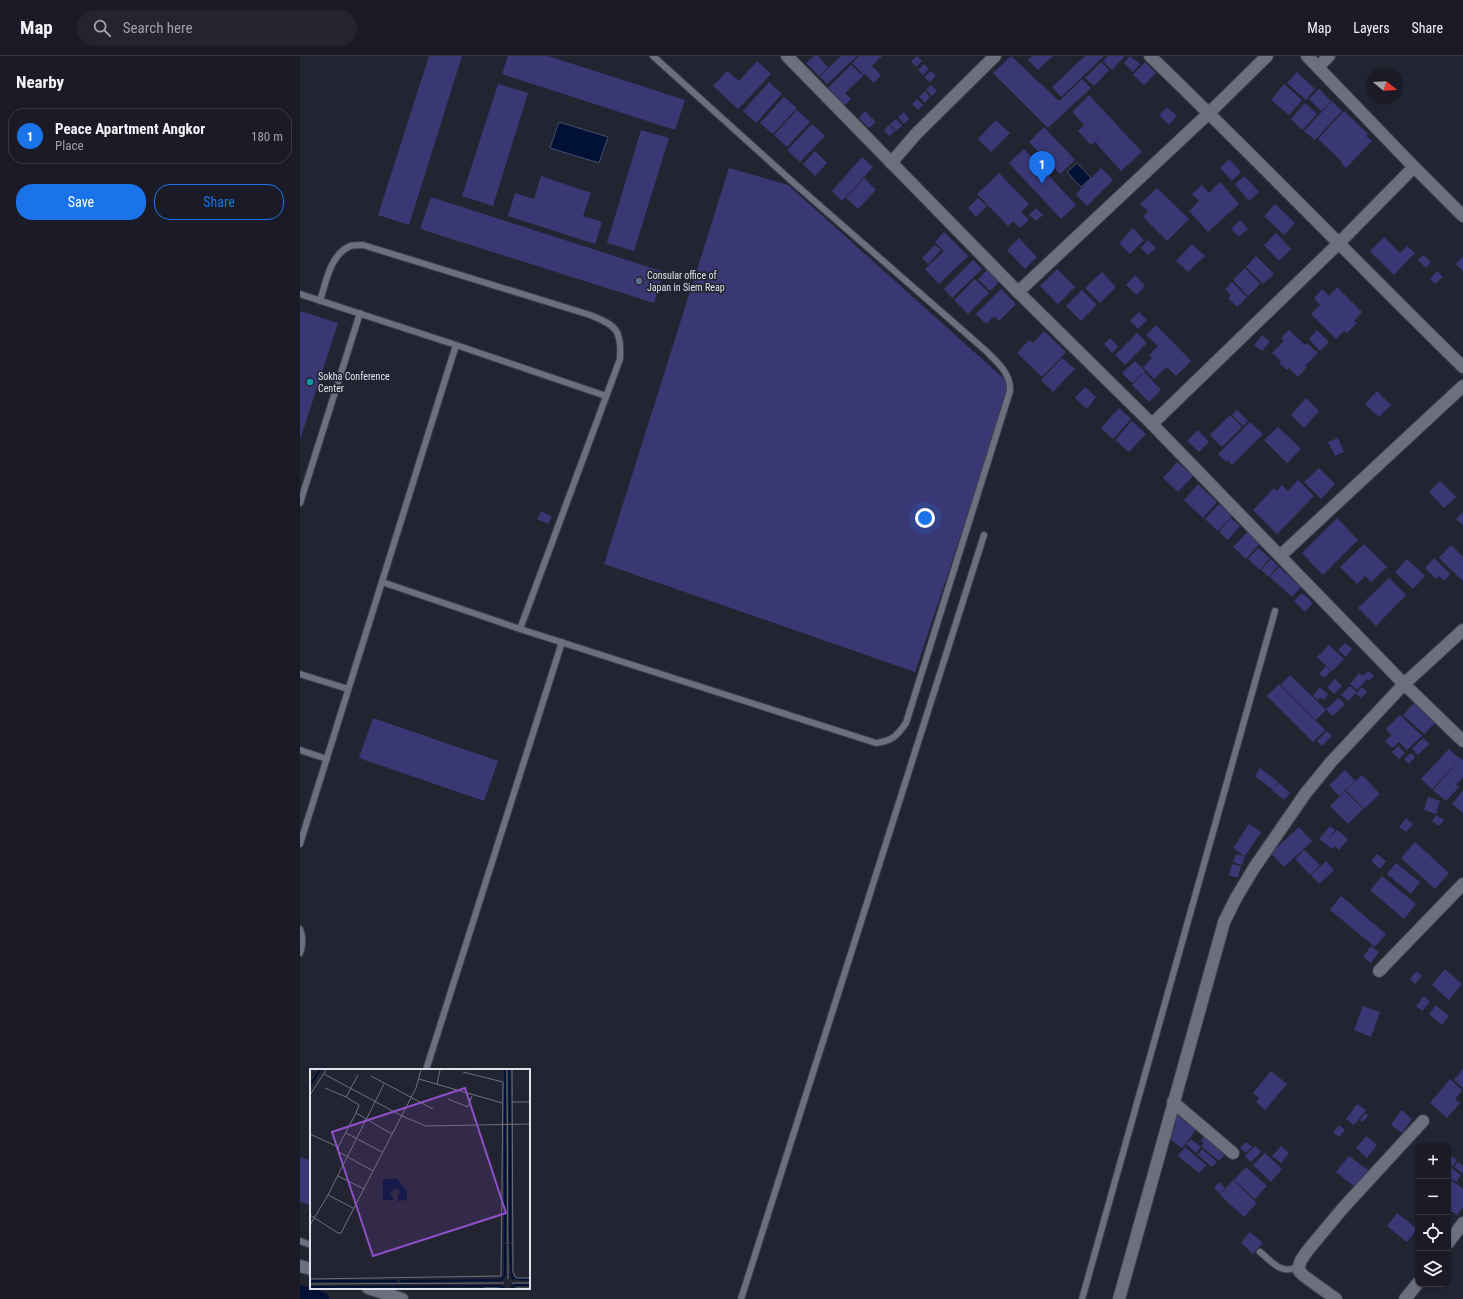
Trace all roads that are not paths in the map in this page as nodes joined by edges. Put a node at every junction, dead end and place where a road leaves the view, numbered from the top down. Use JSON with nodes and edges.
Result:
{"nodes":[{"id":1,"x":653,"y":56,"type":"edge"},
{"id":2,"x":786,"y":56,"type":"edge"},
{"id":3,"x":995,"y":56,"type":"edge"},
{"id":4,"x":1150,"y":56,"type":"edge"},
{"id":5,"x":1267,"y":56,"type":"edge"},
{"id":6,"x":1307,"y":56,"type":"edge"},
{"id":7,"x":1329,"y":56,"type":"edge"},
{"id":8,"x":1318,"y":66,"type":"junction"},
{"id":9,"x":1209,"y":113,"type":"junction"},
{"id":10,"x":891,"y":163,"type":"junction"},
{"id":11,"x":1414,"y":167,"type":"junction"},
{"id":12,"x":1463,"y":216,"type":"edge"},
{"id":13,"x":1338,"y":244,"type":"junction"},
{"id":14,"x":1018,"y":292,"type":"junction"},
{"id":15,"x":300,"y":294,"type":"edge"},
{"id":16,"x":320,"y":301,"type":"junction"},
{"id":17,"x":360,"y":313,"type":"junction"},
{"id":18,"x":456,"y":345,"type":"junction"},
{"id":19,"x":1463,"y":367,"type":"edge"},
{"id":20,"x":1463,"y":386,"type":"edge"},
{"id":21,"x":606,"y":396,"type":"junction"},
{"id":22,"x":1152,"y":424,"type":"junction"},
{"id":23,"x":300,"y":503,"type":"edge"},
{"id":24,"x":984,"y":535,"type":"dead end"},
{"id":25,"x":1280,"y":556,"type":"junction"},
{"id":26,"x":382,"y":582,"type":"junction"},
{"id":27,"x":1275,"y":611,"type":"dead end"},
{"id":28,"x":520,"y":628,"type":"junction"},
{"id":29,"x":1463,"y":630,"type":"edge"},
{"id":30,"x":562,"y":642,"type":"junction"},
{"id":31,"x":300,"y":674,"type":"edge"},
{"id":32,"x":1404,"y":684,"type":"junction"},
{"id":33,"x":348,"y":689,"type":"junction"},
{"id":34,"x":1463,"y":741,"type":"edge"},
{"id":35,"x":300,"y":750,"type":"edge"},
{"id":36,"x":327,"y":759,"type":"junction"},
{"id":37,"x":300,"y":844,"type":"edge"},
{"id":38,"x":1463,"y":884,"type":"edge"},
{"id":39,"x":300,"y":929,"type":"edge"},
{"id":40,"x":300,"y":953,"type":"edge"},
{"id":41,"x":1379,"y":971,"type":"dead end"},
{"id":42,"x":426,"y":1069,"type":"edge"},
{"id":43,"x":1173,"y":1102,"type":"junction"},
{"id":44,"x":1423,"y":1121,"type":"dead end"},
{"id":45,"x":1233,"y":1153,"type":"dead end"},
{"id":46,"x":1463,"y":1223,"type":"edge"},
{"id":47,"x":1451,"y":1239,"type":"edge"},
{"id":48,"x":300,"y":1241,"type":"edge"},
{"id":49,"x":310,"y":1245,"type":"edge"},
{"id":50,"x":1260,"y":1252,"type":"dead end"},
{"id":51,"x":300,"y":1266,"type":"edge"},
{"id":52,"x":1298,"y":1266,"type":"junction"},
{"id":53,"x":310,"y":1269,"type":"edge"},
{"id":54,"x":1415,"y":1286,"type":"edge"},
{"id":55,"x":371,"y":1289,"type":"edge"},
{"id":56,"x":402,"y":1299,"type":"edge"},
{"id":57,"x":741,"y":1299,"type":"edge"},
{"id":58,"x":1082,"y":1299,"type":"edge"},
{"id":59,"x":1119,"y":1299,"type":"edge"},
{"id":60,"x":1336,"y":1299,"type":"edge"},
{"id":61,"x":1405,"y":1299,"type":"edge"}],
"edges":[{"from":1,"to":30,"type":"lane"},
{"from":2,"to":10,"type":"street"},
{"from":3,"to":10,"type":"street"},
{"from":4,"to":9,"type":"street"},
{"from":5,"to":9,"type":"street"},
{"from":6,"to":8,"type":"street"},
{"from":7,"to":8,"type":"street"},
{"from":8,"to":11,"type":"street"},
{"from":9,"to":13,"type":"street"},
{"from":9,"to":14,"type":"street"},
{"from":10,"to":14,"type":"street"},
{"from":11,"to":12,"type":"street"},
{"from":11,"to":13,"type":"street"},
{"from":13,"to":19,"type":"street"},
{"from":13,"to":22,"type":"street"},
{"from":14,"to":22,"type":"street"},
{"from":15,"to":16,"type":"lane"},
{"from":16,"to":17,"type":"lane"},
{"from":16,"to":21,"type":"lane"},
{"from":17,"to":18,"type":"lane"},
{"from":17,"to":23,"type":"lane"},
{"from":18,"to":21,"type":"lane"},
{"from":18,"to":26,"type":"lane"},
{"from":20,"to":25,"type":"street"},
{"from":21,"to":28,"type":"lane"},
{"from":22,"to":25,"type":"street"},
{"from":24,"to":57,"type":"lane"},
{"from":25,"to":32,"type":"street"},
{"from":26,"to":28,"type":"lane"},
{"from":26,"to":33,"type":"lane"},
{"from":27,"to":58,"type":"lane"},
{"from":28,"to":30,"type":"lane"},
{"from":29,"to":32,"type":"street"},
{"from":30,"to":42,"type":"lane"},
{"from":31,"to":33,"type":"lane"},
{"from":32,"to":34,"type":"street"},
{"from":32,"to":43,"type":"street"},
{"from":33,"to":36,"type":"lane"},
{"from":35,"to":36,"type":"lane"},
{"from":36,"to":37,"type":"lane"},
{"from":38,"to":41,"type":"street"},
{"from":39,"to":40,"type":"lane"},
{"from":43,"to":45,"type":"street"},
{"from":43,"to":59,"type":"street"},
{"from":44,"to":52,"type":"street"},
{"from":46,"to":47,"type":"street"},
{"from":48,"to":49,"type":"lane"},
{"from":50,"to":52,"type":"lane"},
{"from":51,"to":53,"type":"street"},
{"from":52,"to":60,"type":"street"},
{"from":54,"to":61,"type":"street"},
{"from":55,"to":56,"type":"street"}]}
